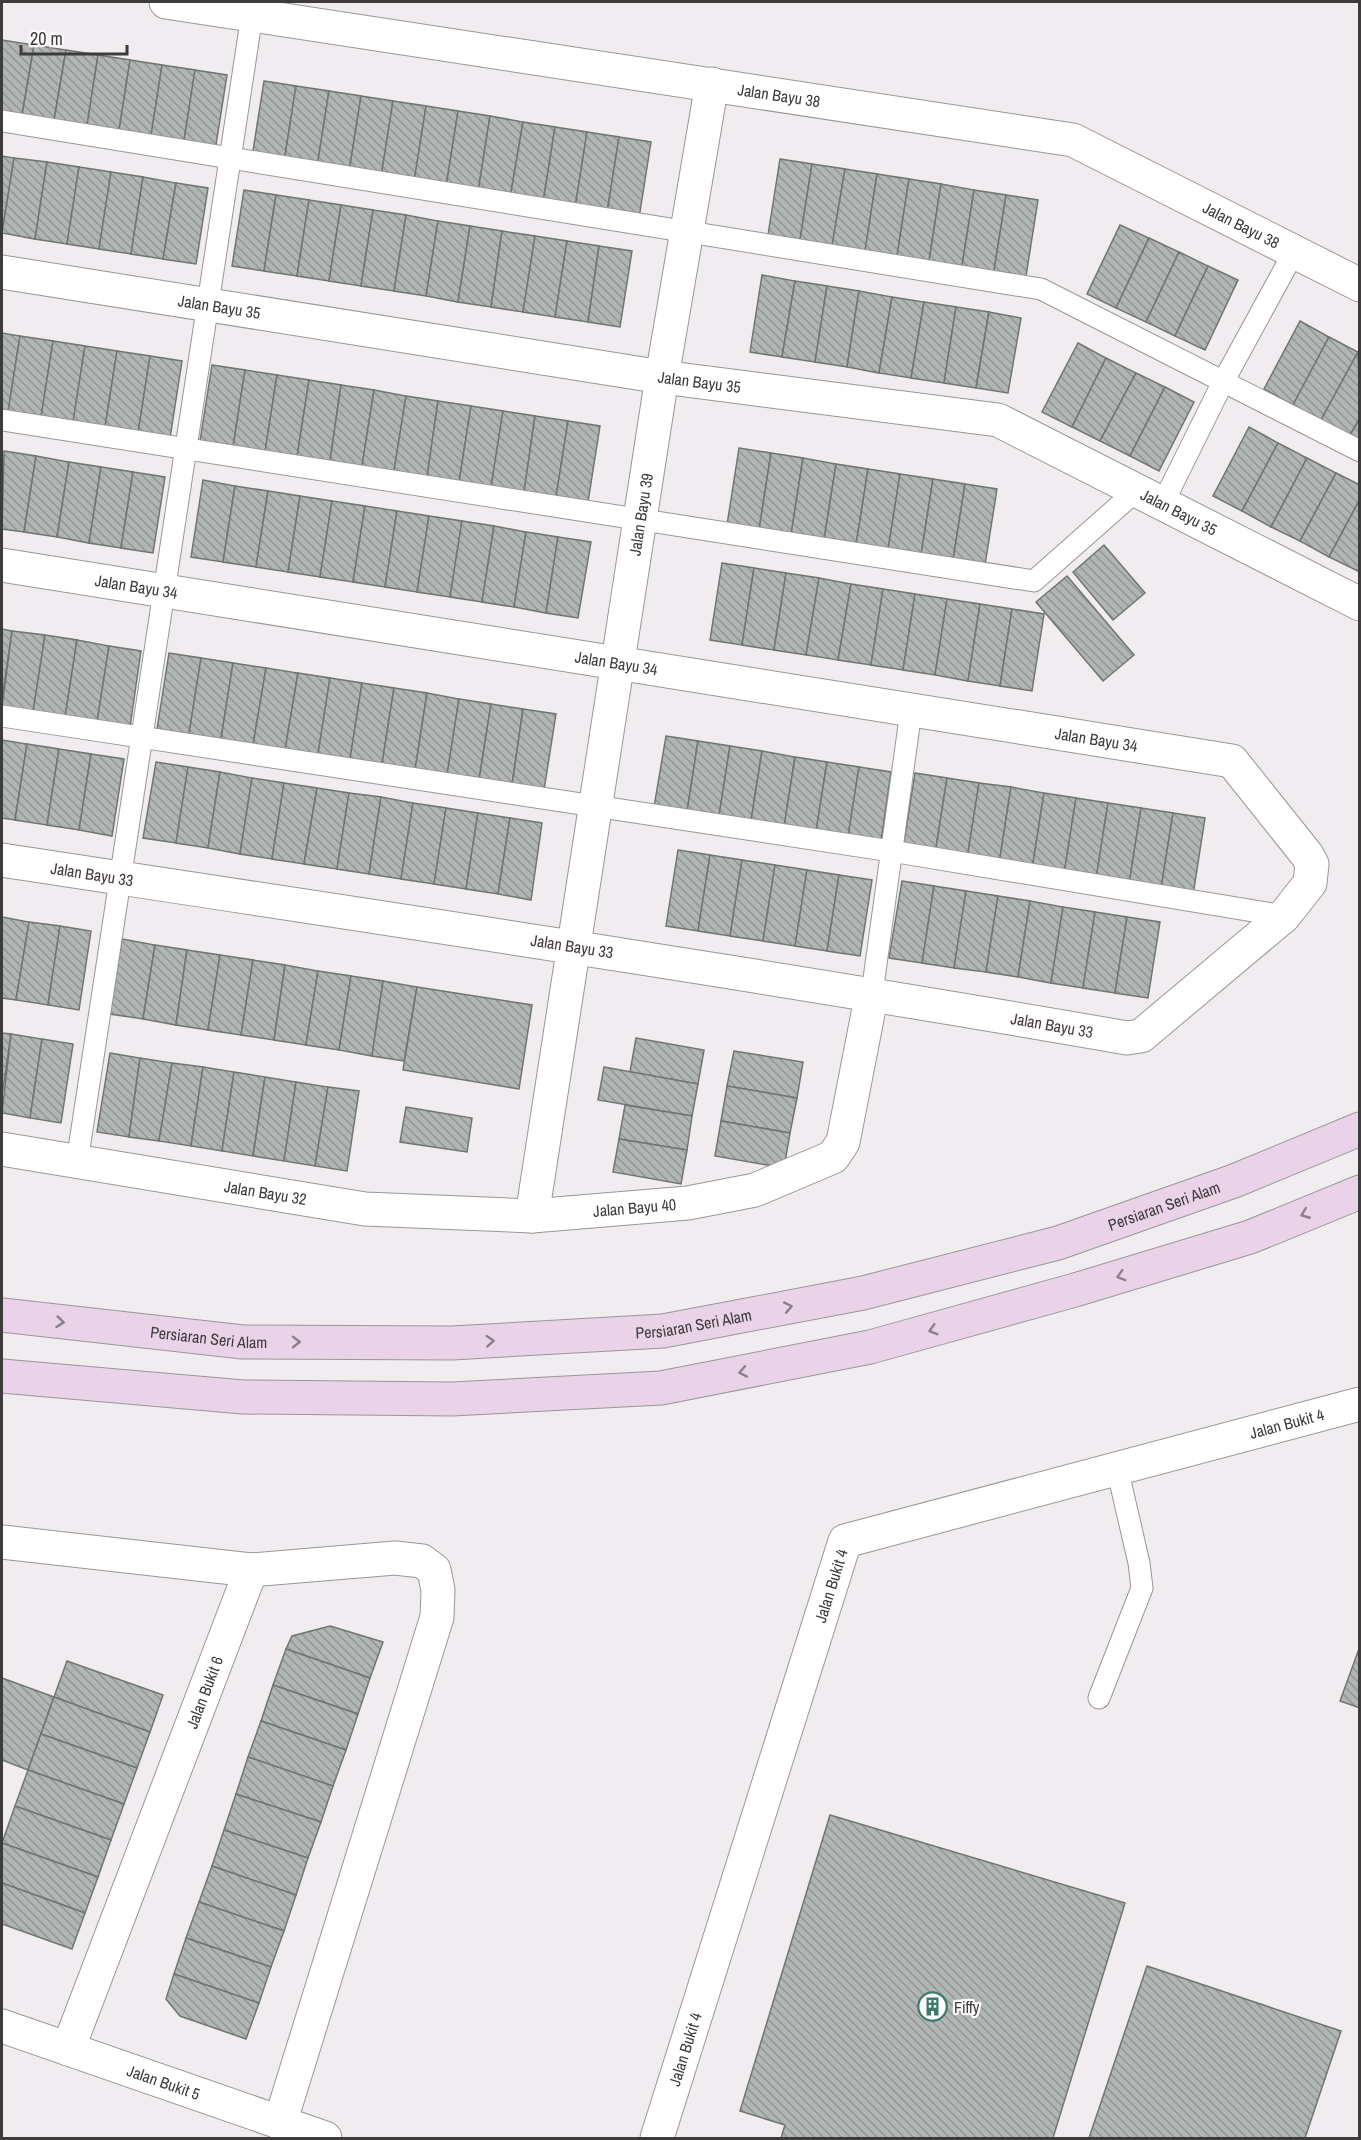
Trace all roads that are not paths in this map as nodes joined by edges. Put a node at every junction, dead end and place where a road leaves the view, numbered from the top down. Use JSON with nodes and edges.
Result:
{"nodes":[{"id":1,"x":166,"y":2,"type":"edge"},
{"id":2,"x":252,"y":15,"type":"junction"},
{"id":3,"x":712,"y":84,"type":"junction"},
{"id":4,"x":2,"y":121,"type":"edge"},
{"id":5,"x":231,"y":156,"type":"junction"},
{"id":6,"x":687,"y":231,"type":"junction"},
{"id":7,"x":1294,"y":252,"type":"junction"},
{"id":8,"x":2,"y":272,"type":"edge"},
{"id":9,"x":1359,"y":285,"type":"edge"},
{"id":10,"x":208,"y":305,"type":"junction"},
{"id":11,"x":662,"y":377,"type":"junction"},
{"id":12,"x":1223,"y":382,"type":"junction"},
{"id":13,"x":2,"y":420,"type":"edge"},
{"id":14,"x":186,"y":449,"type":"junction"},
{"id":15,"x":1359,"y":451,"type":"edge"},
{"id":16,"x":1150,"y":497,"type":"junction"},
{"id":17,"x":641,"y":519,"type":"junction"},
{"id":18,"x":2,"y":565,"type":"edge"},
{"id":19,"x":164,"y":591,"type":"junction"},
{"id":20,"x":1359,"y":604,"type":"edge"},
{"id":21,"x":619,"y":664,"type":"junction"},
{"id":22,"x":911,"y":711,"type":"junction"},
{"id":23,"x":2,"y":716,"type":"edge"},
{"id":24,"x":142,"y":736,"type":"junction"},
{"id":25,"x":596,"y":807,"type":"junction"},
{"id":26,"x":891,"y":852,"type":"junction"},
{"id":27,"x":2,"y":860,"type":"edge"},
{"id":28,"x":120,"y":878,"type":"junction"},
{"id":29,"x":1284,"y":916,"type":"junction"},
{"id":30,"x":574,"y":946,"type":"junction"},
{"id":31,"x":872,"y":993,"type":"junction"},
{"id":32,"x":1359,"y":1130,"type":"edge"},
{"id":33,"x":2,"y":1149,"type":"edge"},
{"id":34,"x":77,"y":1162,"type":"junction"},
{"id":35,"x":1359,"y":1192,"type":"edge"},
{"id":36,"x":532,"y":1216,"type":"junction"},
{"id":37,"x":2,"y":1316,"type":"edge"},
{"id":38,"x":2,"y":1376,"type":"edge"},
{"id":39,"x":1359,"y":1404,"type":"edge"},
{"id":40,"x":1117,"y":1468,"type":"junction"},
{"id":41,"x":2,"y":1542,"type":"edge"},
{"id":42,"x":251,"y":1570,"type":"junction"},
{"id":43,"x":1099,"y":1698,"type":"dead end"},
{"id":44,"x":2,"y":2026,"type":"edge"},
{"id":45,"x":68,"y":2049,"type":"junction"},
{"id":46,"x":280,"y":2122,"type":"junction"},
{"id":47,"x":325,"y":2139,"type":"edge"},
{"id":48,"x":657,"y":2139,"type":"edge"}],
"edges":[{"from":1,"to":2,"type":"street","name":"Jalan Bayu 38"},
{"from":2,"to":3,"type":"street","name":"Jalan Bayu 38"},
{"from":2,"to":5,"type":"lane"},
{"from":3,"to":6,"type":"street","name":"Jalan Bayu 39"},
{"from":3,"to":7,"type":"street","name":"Jalan Bayu 38"},
{"from":4,"to":5,"type":"lane"},
{"from":5,"to":6,"type":"lane"},
{"from":5,"to":10,"type":"lane"},
{"from":6,"to":11,"type":"street","name":"Jalan Bayu 39"},
{"from":6,"to":12,"type":"lane"},
{"from":7,"to":9,"type":"street","name":"Jalan Bayu 38"},
{"from":7,"to":12,"type":"lane"},
{"from":8,"to":10,"type":"street","name":"Jalan Bayu 35"},
{"from":10,"to":11,"type":"street","name":"Jalan Bayu 35"},
{"from":10,"to":14,"type":"lane"},
{"from":11,"to":16,"type":"street","name":"Jalan Bayu 35"},
{"from":11,"to":17,"type":"street","name":"Jalan Bayu 39"},
{"from":12,"to":15,"type":"lane"},
{"from":12,"to":16,"type":"lane"},
{"from":13,"to":14,"type":"lane"},
{"from":14,"to":17,"type":"lane"},
{"from":14,"to":19,"type":"lane"},
{"from":16,"to":17,"type":"lane"},
{"from":16,"to":20,"type":"street","name":"Jalan Bayu 35"},
{"from":17,"to":21,"type":"street","name":"Jalan Bayu 39"},
{"from":18,"to":19,"type":"street","name":"Jalan Bayu 34"},
{"from":19,"to":21,"type":"street","name":"Jalan Bayu 34"},
{"from":19,"to":24,"type":"lane"},
{"from":21,"to":22,"type":"street","name":"Jalan Bayu 34"},
{"from":21,"to":25,"type":"street","name":"Jalan Bayu 39"},
{"from":22,"to":26,"type":"lane"},
{"from":22,"to":29,"type":"street","name":"Jalan Bayu 34"},
{"from":23,"to":24,"type":"lane"},
{"from":24,"to":25,"type":"lane"},
{"from":24,"to":28,"type":"lane"},
{"from":25,"to":26,"type":"lane"},
{"from":25,"to":30,"type":"street","name":"Jalan Bayu 39"},
{"from":26,"to":29,"type":"lane"},
{"from":26,"to":31,"type":"lane"},
{"from":27,"to":28,"type":"street","name":"Jalan Bayu 33"},
{"from":28,"to":30,"type":"street","name":"Jalan Bayu 33"},
{"from":28,"to":34,"type":"lane"},
{"from":29,"to":31,"type":"street","name":"Jalan Bayu 33"},
{"from":30,"to":31,"type":"street","name":"Jalan Bayu 33"},
{"from":30,"to":36,"type":"street"},
{"from":31,"to":36,"type":"street","name":"Jalan Bayu 40"},
{"from":37,"to":32,"type":"main road","name":"Persiaran Seri Alam","one_way":true},
{"from":33,"to":34,"type":"street","name":"Jalan Bayu 32"},
{"from":34,"to":36,"type":"street","name":"Jalan Bayu 32"},
{"from":35,"to":38,"type":"main road","one_way":true},
{"from":39,"to":40,"type":"street","name":"Jalan Bukit 4"},
{"from":40,"to":43,"type":"lane"},
{"from":40,"to":48,"type":"street","name":"Jalan Bukit 4"},
{"from":41,"to":42,"type":"street"},
{"from":42,"to":45,"type":"street","name":"Jalan Bukit 6"},
{"from":42,"to":46,"type":"street"},
{"from":44,"to":45,"type":"street","name":"Jalan Bukit 5"},
{"from":45,"to":46,"type":"street","name":"Jalan Bukit 5"},
{"from":46,"to":47,"type":"street","name":"Jalan Bukit 5"}]}
